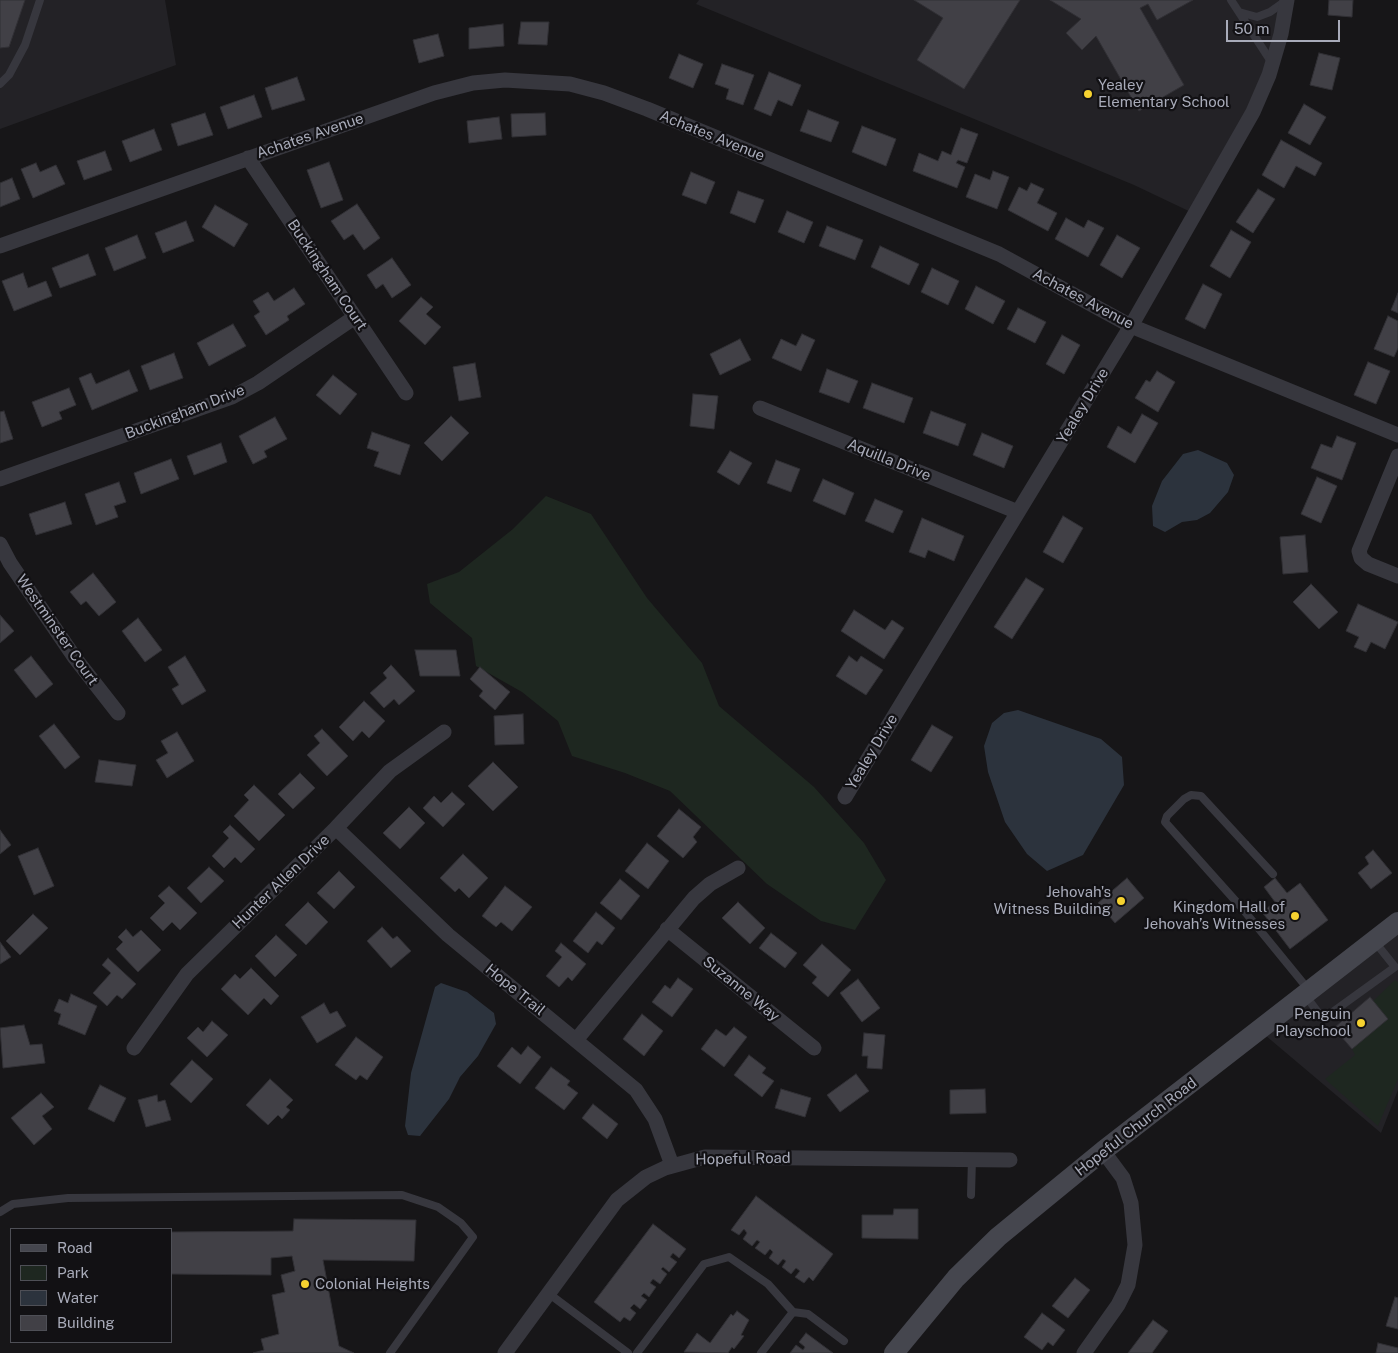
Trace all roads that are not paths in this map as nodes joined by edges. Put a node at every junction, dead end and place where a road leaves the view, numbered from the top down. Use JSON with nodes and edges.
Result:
{"nodes":[{"id":1,"x":40,"y":0,"type":"edge"},
{"id":2,"x":1231,"y":0,"type":"edge"},
{"id":3,"x":1287,"y":0,"type":"edge"},
{"id":4,"x":1239,"y":12,"type":"junction"},
{"id":5,"x":1272,"y":64,"type":"junction"},
{"id":6,"x":0,"y":84,"type":"edge"},
{"id":7,"x":248,"y":158,"type":"junction"},
{"id":8,"x":0,"y":246,"type":"edge"},
{"id":9,"x":356,"y":317,"type":"junction"},
{"id":10,"x":1132,"y":326,"type":"junction"},
{"id":11,"x":406,"y":393,"type":"dead end"},
{"id":12,"x":760,"y":408,"type":"dead end"},
{"id":13,"x":1398,"y":435,"type":"edge"},
{"id":14,"x":1398,"y":456,"type":"edge"},
{"id":15,"x":0,"y":479,"type":"edge"},
{"id":16,"x":1018,"y":512,"type":"junction"},
{"id":17,"x":0,"y":544,"type":"edge"},
{"id":18,"x":1398,"y":576,"type":"edge"},
{"id":19,"x":118,"y":713,"type":"dead end"},
{"id":20,"x":444,"y":732,"type":"dead end"},
{"id":21,"x":845,"y":797,"type":"dead end"},
{"id":22,"x":336,"y":828,"type":"junction"},
{"id":23,"x":738,"y":868,"type":"dead end"},
{"id":24,"x":1273,"y":874,"type":"dead end"},
{"id":25,"x":1398,"y":922,"type":"edge"},
{"id":26,"x":668,"y":929,"type":"junction"},
{"id":27,"x":1374,"y":941,"type":"junction"},
{"id":28,"x":1307,"y":993,"type":"junction"},
{"id":29,"x":576,"y":1040,"type":"junction"},
{"id":30,"x":134,"y":1048,"type":"dead end"},
{"id":31,"x":814,"y":1048,"type":"dead end"},
{"id":32,"x":1103,"y":1151,"type":"junction"},
{"id":33,"x":972,"y":1159,"type":"junction"},
{"id":34,"x":1010,"y":1160,"type":"dead end"},
{"id":35,"x":672,"y":1165,"type":"junction"},
{"id":36,"x":970,"y":1195,"type":"dead end"},
{"id":37,"x":0,"y":1212,"type":"edge"},
{"id":38,"x":548,"y":1293,"type":"junction"},
{"id":39,"x":793,"y":1312,"type":"junction"},
{"id":40,"x":844,"y":1341,"type":"dead end"},
{"id":41,"x":390,"y":1353,"type":"edge"},
{"id":42,"x":505,"y":1353,"type":"edge"},
{"id":43,"x":628,"y":1353,"type":"edge"},
{"id":44,"x":637,"y":1353,"type":"edge"},
{"id":45,"x":761,"y":1353,"type":"edge"},
{"id":46,"x":894,"y":1353,"type":"edge"},
{"id":47,"x":1084,"y":1353,"type":"edge"}],
"edges":[{"from":1,"to":6,"type":"lane"},
{"from":2,"to":4,"type":"lane"},
{"from":3,"to":4,"type":"lane"},
{"from":3,"to":5,"type":"street","name":"Yealey Drive"},
{"from":4,"to":5,"type":"lane"},
{"from":5,"to":10,"type":"street","name":"Yealey Drive"},
{"from":7,"to":8,"type":"street","name":"Achates Avenue"},
{"from":7,"to":9,"type":"street","name":"Buckingham Court"},
{"from":7,"to":10,"type":"street","name":"Achates Avenue"},
{"from":9,"to":11,"type":"street","name":"Buckingham Court"},
{"from":9,"to":15,"type":"street","name":"Buckingham Drive"},
{"from":10,"to":13,"type":"street","name":"Achates Avenue"},
{"from":10,"to":16,"type":"street","name":"Yealey Drive"},
{"from":12,"to":16,"type":"street","name":"Aquilla Drive"},
{"from":14,"to":18,"type":"street"},
{"from":16,"to":21,"type":"street","name":"Yealey Drive"},
{"from":17,"to":19,"type":"street","name":"Westminster Court"},
{"from":20,"to":22,"type":"street","name":"Hunter Allen Drive"},
{"from":22,"to":29,"type":"street","name":"Hope Trail"},
{"from":22,"to":30,"type":"street","name":"Hunter Allen Drive"},
{"from":23,"to":26,"type":"street"},
{"from":24,"to":28,"type":"lane"},
{"from":25,"to":27,"type":"main road","name":"Hopeful Church Road"},
{"from":26,"to":29,"type":"street"},
{"from":26,"to":31,"type":"street","name":"Suzanne Way"},
{"from":27,"to":28,"type":"main road","name":"Hopeful Church Road"},
{"from":27,"to":28,"type":"lane"},
{"from":28,"to":32,"type":"main road","name":"Hopeful Church Road"},
{"from":29,"to":35,"type":"street","name":"Hope Trail"},
{"from":32,"to":46,"type":"main road","name":"Hopeful Church Road"},
{"from":32,"to":47,"type":"street"},
{"from":33,"to":34,"type":"street","name":"Hopeful Road"},
{"from":33,"to":35,"type":"street","name":"Hopeful Road"},
{"from":33,"to":36,"type":"lane"},
{"from":35,"to":38,"type":"street","name":"Hopeful Road"},
{"from":37,"to":41,"type":"lane"},
{"from":38,"to":42,"type":"street","name":"Hopeful Road"},
{"from":38,"to":43,"type":"lane"},
{"from":39,"to":40,"type":"lane"},
{"from":39,"to":44,"type":"lane"},
{"from":39,"to":45,"type":"lane"}]}
